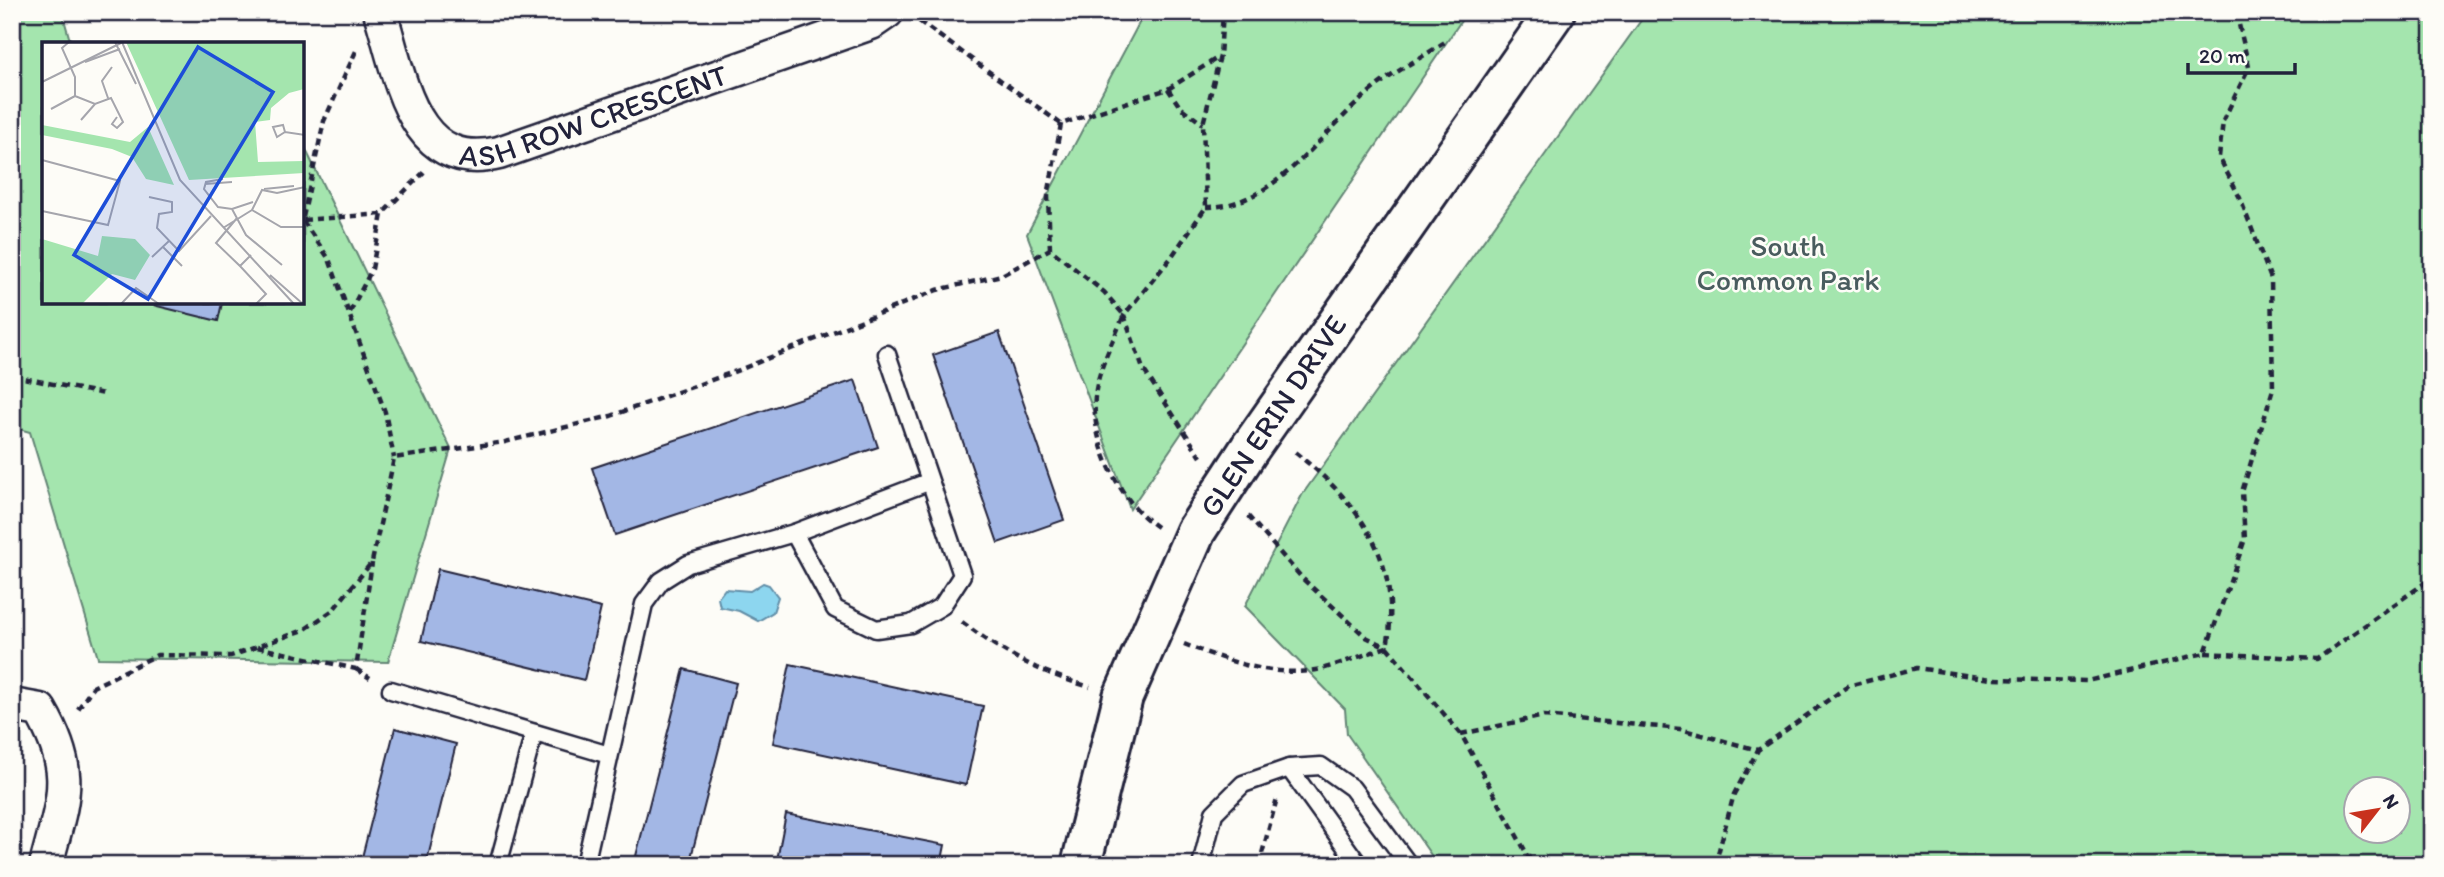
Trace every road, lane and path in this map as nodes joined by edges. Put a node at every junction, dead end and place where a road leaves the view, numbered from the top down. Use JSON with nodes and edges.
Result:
{"nodes":[{"id":1,"x":380,"y":12,"type":"edge"},
{"id":2,"x":1555,"y":12,"type":"edge"},
{"id":3,"x":2236,"y":12,"type":"edge"},
{"id":4,"x":901,"y":16,"type":"edge"},
{"id":5,"x":1448,"y":40,"type":"dead end"},
{"id":6,"x":357,"y":48,"type":"dead end"},
{"id":7,"x":1220,"y":56,"type":"dead end"},
{"id":8,"x":1168,"y":89,"type":"junction"},
{"id":9,"x":1061,"y":124,"type":"junction"},
{"id":10,"x":1203,"y":124,"type":"dead end"},
{"id":11,"x":446,"y":150,"type":"junction"},
{"id":12,"x":1206,"y":207,"type":"dead end"},
{"id":13,"x":304,"y":214,"type":"edge"},
{"id":14,"x":382,"y":214,"type":"junction"},
{"id":15,"x":304,"y":219,"type":"edge"},
{"id":16,"x":304,"y":221,"type":"edge"},
{"id":17,"x":1050,"y":249,"type":"junction"},
{"id":18,"x":349,"y":313,"type":"junction"},
{"id":19,"x":887,"y":355,"type":"dead end"},
{"id":20,"x":13,"y":376,"type":"edge"},
{"id":21,"x":104,"y":394,"type":"dead end"},
{"id":22,"x":1256,"y":438,"type":"junction"},
{"id":23,"x":394,"y":458,"type":"junction"},
{"id":24,"x":928,"y":482,"type":"junction"},
{"id":25,"x":794,"y":533,"type":"junction"},
{"id":26,"x":1192,"y":539,"type":"junction"},
{"id":27,"x":372,"y":562,"type":"junction"},
{"id":28,"x":2432,"y":578,"type":"edge"},
{"id":29,"x":942,"y":606,"type":"junction"},
{"id":30,"x":1151,"y":631,"type":"junction"},
{"id":31,"x":256,"y":647,"type":"junction"},
{"id":32,"x":2205,"y":653,"type":"junction"},
{"id":33,"x":391,"y":690,"type":"dead end"},
{"id":34,"x":1122,"y":697,"type":"junction"},
{"id":35,"x":12,"y":705,"type":"edge"},
{"id":36,"x":534,"y":733,"type":"junction"},
{"id":37,"x":1461,"y":734,"type":"dead end"},
{"id":38,"x":57,"y":740,"type":"junction"},
{"id":39,"x":1758,"y":750,"type":"junction"},
{"id":40,"x":610,"y":755,"type":"junction"},
{"id":41,"x":1289,"y":768,"type":"junction"},
{"id":42,"x":46,"y":865,"type":"edge"},
{"id":43,"x":499,"y":865,"type":"edge"},
{"id":44,"x":585,"y":865,"type":"edge"},
{"id":45,"x":1081,"y":865,"type":"edge"},
{"id":46,"x":1201,"y":865,"type":"edge"},
{"id":47,"x":1259,"y":865,"type":"edge"},
{"id":48,"x":1359,"y":865,"type":"edge"},
{"id":49,"x":1409,"y":865,"type":"edge"},
{"id":50,"x":1715,"y":865,"type":"edge"}],
"edges":[{"from":1,"to":11,"type":"street","name":"ASH ROW CRESCENT"},
{"from":2,"to":22,"type":"street","name":"GLEN ERIN DRIVE"},
{"from":3,"to":32,"type":"path"},
{"from":4,"to":9,"type":"path"},
{"from":4,"to":11,"type":"street","name":"ASH ROW CRESCENT"},
{"from":5,"to":12,"type":"path"},
{"from":6,"to":13,"type":"path"},
{"from":7,"to":8,"type":"path"},
{"from":8,"to":9,"type":"path"},
{"from":8,"to":10,"type":"path"},
{"from":9,"to":17,"type":"path"},
{"from":11,"to":14,"type":"path"},
{"from":14,"to":15,"type":"path"},
{"from":14,"to":18,"type":"path"},
{"from":16,"to":18,"type":"path"},
{"from":17,"to":23,"type":"path"},
{"from":17,"to":26,"type":"path"},
{"from":18,"to":23,"type":"path"},
{"from":19,"to":24,"type":"lane"},
{"from":20,"to":21,"type":"path"},
{"from":22,"to":26,"type":"street","name":"GLEN ERIN DRIVE","bridge":true},
{"from":22,"to":30,"type":"path"},
{"from":23,"to":27,"type":"path"},
{"from":24,"to":25,"type":"lane"},
{"from":24,"to":29,"type":"lane"},
{"from":25,"to":29,"type":"lane"},
{"from":25,"to":40,"type":"lane"},
{"from":26,"to":30,"type":"street","name":"GLEN ERIN DRIVE"},
{"from":27,"to":31,"type":"path"},
{"from":27,"to":31,"type":"path"},
{"from":28,"to":32,"type":"path"},
{"from":29,"to":34,"type":"path"},
{"from":30,"to":34,"type":"street","name":"GLEN ERIN DRIVE"},
{"from":31,"to":38,"type":"path"},
{"from":32,"to":39,"type":"path"},
{"from":33,"to":36,"type":"lane"},
{"from":34,"to":45,"type":"street","name":"GLEN ERIN DRIVE"},
{"from":35,"to":38,"type":"street"},
{"from":36,"to":40,"type":"lane"},
{"from":36,"to":43,"type":"lane"},
{"from":37,"to":39,"type":"path"},
{"from":38,"to":42,"type":"street"},
{"from":39,"to":50,"type":"path"},
{"from":40,"to":44,"type":"lane"},
{"from":41,"to":46,"type":"lane"},
{"from":41,"to":47,"type":"path"},
{"from":41,"to":48,"type":"lane"},
{"from":41,"to":49,"type":"lane"}]}
